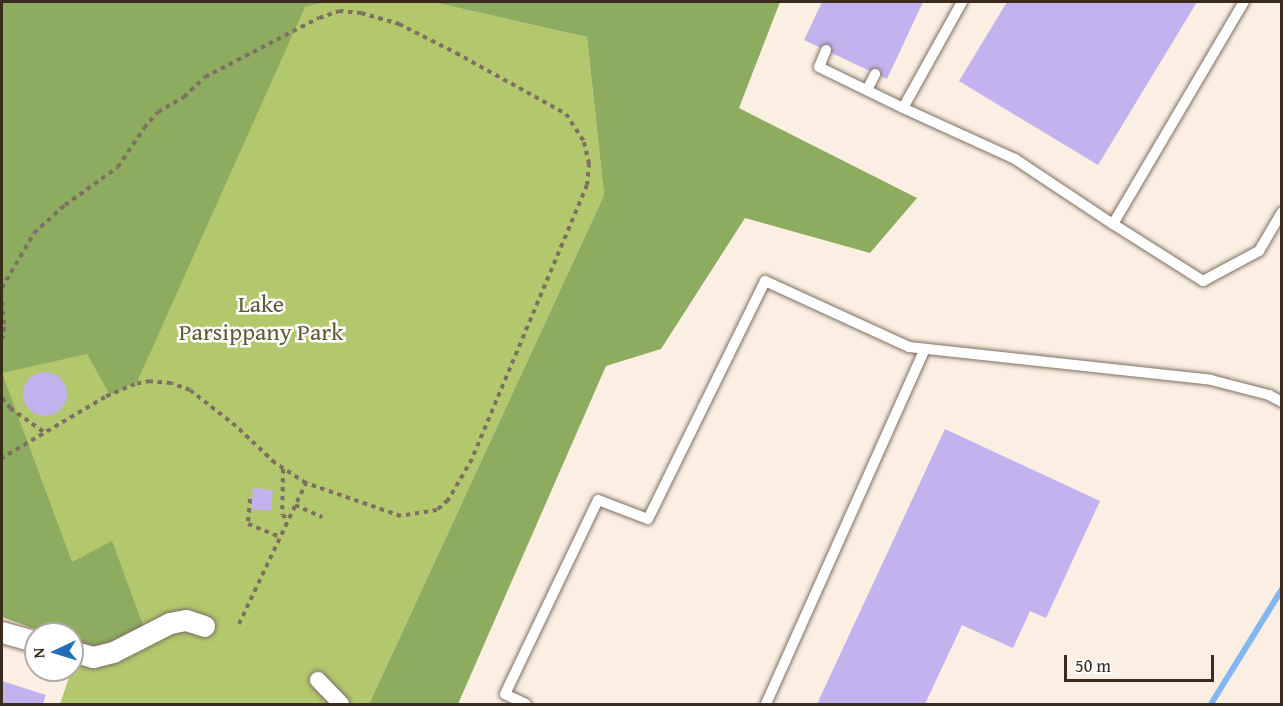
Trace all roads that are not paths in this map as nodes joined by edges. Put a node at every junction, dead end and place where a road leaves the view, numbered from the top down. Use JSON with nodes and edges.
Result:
{"nodes":[{"id":1,"x":962,"y":2,"type":"edge"},
{"id":2,"x":1244,"y":2,"type":"edge"},
{"id":3,"x":826,"y":50,"type":"dead end"},
{"id":4,"x":875,"y":74,"type":"dead end"},
{"id":5,"x":867,"y":90,"type":"junction"},
{"id":6,"x":903,"y":108,"type":"junction"},
{"id":7,"x":1281,"y":212,"type":"edge"},
{"id":8,"x":1113,"y":224,"type":"junction"},
{"id":9,"x":925,"y":349,"type":"junction"},
{"id":10,"x":1281,"y":402,"type":"edge"},
{"id":11,"x":204,"y":626,"type":"dead end"},
{"id":12,"x":2,"y":632,"type":"edge"},
{"id":13,"x":24,"y":638,"type":"edge"},
{"id":14,"x":84,"y":654,"type":"edge"},
{"id":15,"x":318,"y":680,"type":"dead end"},
{"id":16,"x":342,"y":705,"type":"edge"},
{"id":17,"x":526,"y":705,"type":"edge"},
{"id":18,"x":766,"y":705,"type":"edge"}],
"edges":[{"from":1,"to":6,"type":"lane"},
{"from":2,"to":8,"type":"lane"},
{"from":3,"to":5,"type":"lane"},
{"from":4,"to":5,"type":"lane"},
{"from":5,"to":6,"type":"lane"},
{"from":6,"to":8,"type":"lane"},
{"from":7,"to":8,"type":"lane"},
{"from":9,"to":10,"type":"lane"},
{"from":9,"to":17,"type":"lane"},
{"from":9,"to":18,"type":"lane"},
{"from":11,"to":14,"type":"street"},
{"from":12,"to":13,"type":"street"},
{"from":15,"to":16,"type":"street"}]}
